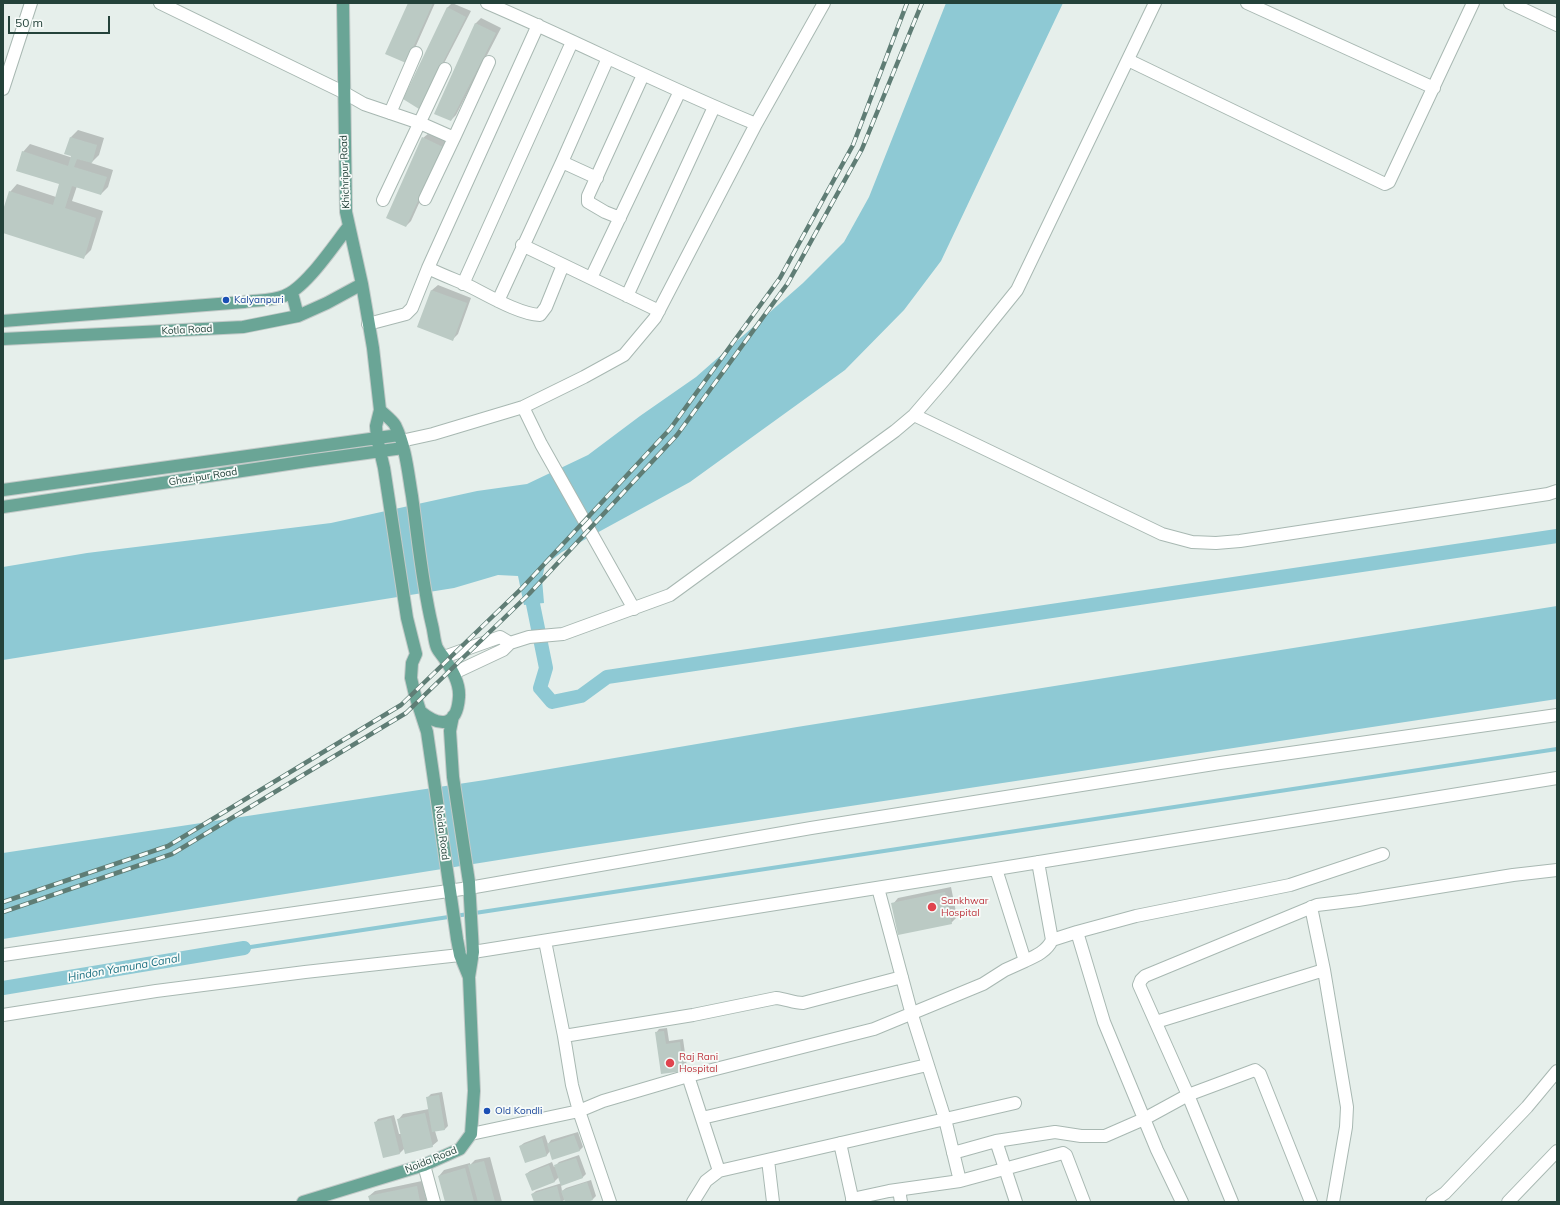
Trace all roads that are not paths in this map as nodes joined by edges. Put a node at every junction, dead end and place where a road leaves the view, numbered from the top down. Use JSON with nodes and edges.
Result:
{"nodes":[{"id":1,"x":31,"y":3,"type":"edge"},
{"id":2,"x":160,"y":3,"type":"edge"},
{"id":3,"x":343,"y":3,"type":"edge"},
{"id":4,"x":487,"y":3,"type":"edge"},
{"id":5,"x":824,"y":3,"type":"edge"},
{"id":6,"x":1155,"y":3,"type":"edge"},
{"id":7,"x":1247,"y":3,"type":"edge"},
{"id":8,"x":1473,"y":3,"type":"edge"},
{"id":9,"x":1510,"y":3,"type":"edge"},
{"id":10,"x":538,"y":25,"type":"junction"},
{"id":11,"x":1557,"y":26,"type":"edge"},
{"id":12,"x":572,"y":42,"type":"junction"},
{"id":13,"x":416,"y":54,"type":"dead end"},
{"id":14,"x":608,"y":58,"type":"junction"},
{"id":15,"x":1128,"y":60,"type":"junction"},
{"id":16,"x":489,"y":62,"type":"dead end"},
{"id":17,"x":445,"y":69,"type":"dead end"},
{"id":18,"x":643,"y":75,"type":"junction"},
{"id":19,"x":1434,"y":88,"type":"junction"},
{"id":20,"x":3,"y":89,"type":"edge"},
{"id":21,"x":680,"y":90,"type":"junction"},
{"id":22,"x":343,"y":92,"type":"junction"},
{"id":23,"x":714,"y":107,"type":"junction"},
{"id":24,"x":390,"y":113,"type":"junction"},
{"id":25,"x":420,"y":123,"type":"junction"},
{"id":26,"x":756,"y":124,"type":"junction"},
{"id":27,"x":454,"y":138,"type":"junction"},
{"id":28,"x":562,"y":162,"type":"junction"},
{"id":29,"x":597,"y":178,"type":"junction"},
{"id":30,"x":425,"y":199,"type":"dead end"},
{"id":31,"x":383,"y":200,"type":"dead end"},
{"id":32,"x":620,"y":218,"type":"junction"},
{"id":33,"x":349,"y":226,"type":"junction"},
{"id":34,"x":522,"y":245,"type":"junction"},
{"id":35,"x":563,"y":265,"type":"junction"},
{"id":36,"x":428,"y":268,"type":"junction"},
{"id":37,"x":591,"y":278,"type":"junction"},
{"id":38,"x":362,"y":284,"type":"junction"},
{"id":39,"x":463,"y":284,"type":"junction"},
{"id":40,"x":292,"y":293,"type":"junction"},
{"id":41,"x":628,"y":296,"type":"junction"},
{"id":42,"x":498,"y":300,"type":"junction"},
{"id":43,"x":659,"y":311,"type":"junction"},
{"id":44,"x":298,"y":316,"type":"junction"},
{"id":45,"x":3,"y":321,"type":"edge"},
{"id":46,"x":368,"y":324,"type":"junction"},
{"id":47,"x":3,"y":340,"type":"edge"},
{"id":48,"x":523,"y":408,"type":"junction"},
{"id":49,"x":380,"y":410,"type":"junction"},
{"id":50,"x":914,"y":415,"type":"junction"},
{"id":51,"x":377,"y":438,"type":"junction"},
{"id":52,"x":401,"y":441,"type":"junction"},
{"id":53,"x":380,"y":452,"type":"junction"},
{"id":54,"x":3,"y":490,"type":"edge"},
{"id":55,"x":1557,"y":491,"type":"edge"},
{"id":56,"x":3,"y":507,"type":"edge"},
{"id":57,"x":634,"y":608,"type":"junction"},
{"id":58,"x":510,"y":642,"type":"junction"},
{"id":59,"x":440,"y":653,"type":"junction"},
{"id":60,"x":416,"y":654,"type":"junction"},
{"id":61,"x":454,"y":673,"type":"junction"},
{"id":62,"x":421,"y":712,"type":"junction"},
{"id":63,"x":1557,"y":715,"type":"edge"},
{"id":64,"x":453,"y":716,"type":"junction"},
{"id":65,"x":1557,"y":778,"type":"edge"},
{"id":66,"x":1383,"y":854,"type":"dead end"},
{"id":67,"x":1038,"y":862,"type":"junction"},
{"id":68,"x":996,"y":869,"type":"junction"},
{"id":69,"x":1557,"y":870,"type":"edge"},
{"id":70,"x":449,"y":885,"type":"junction"},
{"id":71,"x":469,"y":885,"type":"junction"},
{"id":72,"x":878,"y":888,"type":"junction"},
{"id":73,"x":1311,"y":907,"type":"junction"},
{"id":74,"x":1078,"y":932,"type":"junction"},
{"id":75,"x":1052,"y":940,"type":"junction"},
{"id":76,"x":545,"y":941,"type":"junction"},
{"id":77,"x":473,"y":952,"type":"junction"},
{"id":78,"x":3,"y":955,"type":"edge"},
{"id":79,"x":460,"y":955,"type":"junction"},
{"id":80,"x":1024,"y":961,"type":"junction"},
{"id":81,"x":1324,"y":970,"type":"junction"},
{"id":82,"x":469,"y":977,"type":"junction"},
{"id":83,"x":902,"y":977,"type":"junction"},
{"id":84,"x":3,"y":1015,"type":"edge"},
{"id":85,"x":912,"y":1015,"type":"junction"},
{"id":86,"x":1156,"y":1022,"type":"junction"},
{"id":87,"x":564,"y":1036,"type":"junction"},
{"id":88,"x":927,"y":1066,"type":"junction"},
{"id":89,"x":1557,"y":1071,"type":"edge"},
{"id":90,"x":688,"y":1076,"type":"junction"},
{"id":91,"x":1188,"y":1095,"type":"junction"},
{"id":92,"x":1015,"y":1103,"type":"dead end"},
{"id":93,"x":578,"y":1111,"type":"junction"},
{"id":94,"x":702,"y":1118,"type":"junction"},
{"id":95,"x":944,"y":1119,"type":"junction"},
{"id":96,"x":1144,"y":1119,"type":"junction"},
{"id":97,"x":471,"y":1134,"type":"junction"},
{"id":98,"x":996,"y":1142,"type":"junction"},
{"id":99,"x":840,"y":1143,"type":"junction"},
{"id":100,"x":1557,"y":1151,"type":"edge"},
{"id":101,"x":953,"y":1153,"type":"junction"},
{"id":102,"x":768,"y":1160,"type":"junction"},
{"id":103,"x":424,"y":1165,"type":"junction"},
{"id":104,"x":1004,"y":1170,"type":"junction"},
{"id":105,"x":718,"y":1171,"type":"junction"},
{"id":106,"x":960,"y":1181,"type":"junction"},
{"id":107,"x":899,"y":1190,"type":"junction"},
{"id":108,"x":852,"y":1200,"type":"edge"},
{"id":109,"x":303,"y":1202,"type":"edge"},
{"id":110,"x":434,"y":1202,"type":"edge"},
{"id":111,"x":610,"y":1202,"type":"edge"},
{"id":112,"x":693,"y":1202,"type":"edge"},
{"id":113,"x":773,"y":1202,"type":"edge"},
{"id":114,"x":900,"y":1202,"type":"edge"},
{"id":115,"x":1016,"y":1202,"type":"edge"},
{"id":116,"x":1084,"y":1202,"type":"edge"},
{"id":117,"x":1182,"y":1202,"type":"edge"},
{"id":118,"x":1232,"y":1202,"type":"edge"},
{"id":119,"x":1311,"y":1202,"type":"edge"},
{"id":120,"x":1333,"y":1202,"type":"edge"},
{"id":121,"x":1432,"y":1202,"type":"edge"},
{"id":122,"x":1508,"y":1202,"type":"edge"}],
"edges":[{"from":1,"to":20,"type":"street"},
{"from":2,"to":22,"type":"street"},
{"from":3,"to":22,"type":"main road","name":"Khichripur Road"},
{"from":4,"to":10,"type":"street"},
{"from":5,"to":26,"type":"street"},
{"from":6,"to":15,"type":"street"},
{"from":7,"to":19,"type":"street"},
{"from":8,"to":19,"type":"street"},
{"from":9,"to":11,"type":"street"},
{"from":10,"to":12,"type":"street"},
{"from":10,"to":36,"type":"street"},
{"from":12,"to":14,"type":"street"},
{"from":12,"to":39,"type":"street"},
{"from":13,"to":24,"type":"street"},
{"from":14,"to":18,"type":"street"},
{"from":14,"to":28,"type":"street"},
{"from":15,"to":19,"type":"street"},
{"from":15,"to":50,"type":"street"},
{"from":16,"to":27,"type":"street"},
{"from":17,"to":25,"type":"street"},
{"from":18,"to":21,"type":"street"},
{"from":18,"to":29,"type":"street"},
{"from":21,"to":23,"type":"street"},
{"from":21,"to":32,"type":"street"},
{"from":22,"to":24,"type":"street"},
{"from":22,"to":33,"type":"main road","name":"Khichripur Road"},
{"from":23,"to":26,"type":"street"},
{"from":23,"to":41,"type":"street"},
{"from":24,"to":25,"type":"street"},
{"from":25,"to":27,"type":"street"},
{"from":25,"to":31,"type":"street"},
{"from":26,"to":43,"type":"street"},
{"from":27,"to":30,"type":"street"},
{"from":28,"to":29,"type":"street"},
{"from":28,"to":34,"type":"street"},
{"from":29,"to":32,"type":"street"},
{"from":32,"to":37,"type":"street"},
{"from":33,"to":38,"type":"main road","name":"Khichripur Road"},
{"from":33,"to":40,"type":"main road"},
{"from":34,"to":35,"type":"street"},
{"from":34,"to":42,"type":"street"},
{"from":35,"to":37,"type":"street"},
{"from":35,"to":42,"type":"street"},
{"from":36,"to":39,"type":"street"},
{"from":36,"to":46,"type":"street"},
{"from":37,"to":41,"type":"street"},
{"from":38,"to":44,"type":"main road","name":"Kotla Road"},
{"from":38,"to":46,"type":"main road","name":"Khichripur Road"},
{"from":39,"to":42,"type":"street"},
{"from":40,"to":44,"type":"main road"},
{"from":40,"to":45,"type":"main road"},
{"from":41,"to":43,"type":"street"},
{"from":43,"to":48,"type":"street"},
{"from":44,"to":47,"type":"main road","name":"Kotla Road"},
{"from":46,"to":49,"type":"main road","name":"Khichripur Road"},
{"from":48,"to":52,"type":"street"},
{"from":48,"to":57,"type":"street"},
{"from":49,"to":51,"type":"main road","name":"Khichripur Road"},
{"from":49,"to":52,"type":"main road"},
{"from":50,"to":55,"type":"street"},
{"from":50,"to":57,"type":"street"},
{"from":51,"to":52,"type":"main road","name":"Ghazipur Road"},
{"from":51,"to":53,"type":"main road","name":"Khichripur Road"},
{"from":51,"to":54,"type":"main road","name":"Ghazipur Road"},
{"from":52,"to":53,"type":"main road","name":"Ghazipur Road"},
{"from":52,"to":59,"type":"main road"},
{"from":53,"to":56,"type":"main road","name":"Ghazipur Road"},
{"from":53,"to":60,"type":"main road","name":"Khichripur Road"},
{"from":57,"to":58,"type":"street"},
{"from":58,"to":59,"type":"street"},
{"from":58,"to":61,"type":"street"},
{"from":59,"to":60,"type":"main road"},
{"from":59,"to":61,"type":"main road"},
{"from":60,"to":62,"type":"main road"},
{"from":61,"to":64,"type":"main road"},
{"from":62,"to":64,"type":"main road"},
{"from":62,"to":70,"type":"main road","name":"Noida Road"},
{"from":63,"to":71,"type":"street"},
{"from":64,"to":71,"type":"main road","name":"Noida Road"},
{"from":65,"to":67,"type":"street"},
{"from":66,"to":74,"type":"street"},
{"from":67,"to":68,"type":"street"},
{"from":67,"to":75,"type":"street"},
{"from":68,"to":72,"type":"street"},
{"from":68,"to":80,"type":"street"},
{"from":69,"to":73,"type":"street"},
{"from":70,"to":71,"type":"street"},
{"from":70,"to":78,"type":"street"},
{"from":70,"to":79,"type":"main road","name":"Noida Road"},
{"from":71,"to":77,"type":"main road","name":"Noida Road"},
{"from":72,"to":76,"type":"street"},
{"from":72,"to":83,"type":"street"},
{"from":73,"to":81,"type":"street"},
{"from":73,"to":86,"type":"street"},
{"from":74,"to":75,"type":"street"},
{"from":74,"to":96,"type":"street"},
{"from":75,"to":80,"type":"street"},
{"from":76,"to":77,"type":"street"},
{"from":76,"to":87,"type":"street"},
{"from":77,"to":82,"type":"main road","name":"Noida Road"},
{"from":79,"to":82,"type":"main road","name":"Noida Road"},
{"from":79,"to":84,"type":"street"},
{"from":80,"to":85,"type":"street"},
{"from":81,"to":86,"type":"street"},
{"from":81,"to":120,"type":"street"},
{"from":82,"to":97,"type":"main road","name":"Noida Road"},
{"from":83,"to":85,"type":"street"},
{"from":83,"to":87,"type":"street"},
{"from":85,"to":88,"type":"street"},
{"from":85,"to":90,"type":"street"},
{"from":86,"to":91,"type":"street"},
{"from":87,"to":93,"type":"street"},
{"from":88,"to":94,"type":"street"},
{"from":88,"to":95,"type":"street"},
{"from":89,"to":121,"type":"street"},
{"from":90,"to":93,"type":"street"},
{"from":90,"to":94,"type":"street"},
{"from":91,"to":96,"type":"street"},
{"from":91,"to":118,"type":"street"},
{"from":91,"to":119,"type":"street"},
{"from":92,"to":95,"type":"street"},
{"from":93,"to":97,"type":"street"},
{"from":93,"to":111,"type":"street"},
{"from":94,"to":105,"type":"street"},
{"from":95,"to":99,"type":"street"},
{"from":95,"to":101,"type":"street"},
{"from":96,"to":98,"type":"street"},
{"from":96,"to":117,"type":"street"},
{"from":97,"to":103,"type":"main road","name":"Noida Road"},
{"from":98,"to":101,"type":"street"},
{"from":98,"to":104,"type":"street"},
{"from":99,"to":102,"type":"street"},
{"from":99,"to":108,"type":"street"},
{"from":100,"to":122,"type":"street"},
{"from":101,"to":106,"type":"street"},
{"from":102,"to":105,"type":"street"},
{"from":102,"to":113,"type":"street"},
{"from":103,"to":109,"type":"main road","name":"Noida Road"},
{"from":103,"to":110,"type":"street"},
{"from":104,"to":106,"type":"street"},
{"from":104,"to":115,"type":"street"},
{"from":104,"to":116,"type":"street"},
{"from":105,"to":112,"type":"street"},
{"from":106,"to":107,"type":"street"},
{"from":107,"to":108,"type":"street"},
{"from":107,"to":114,"type":"street"}]}
